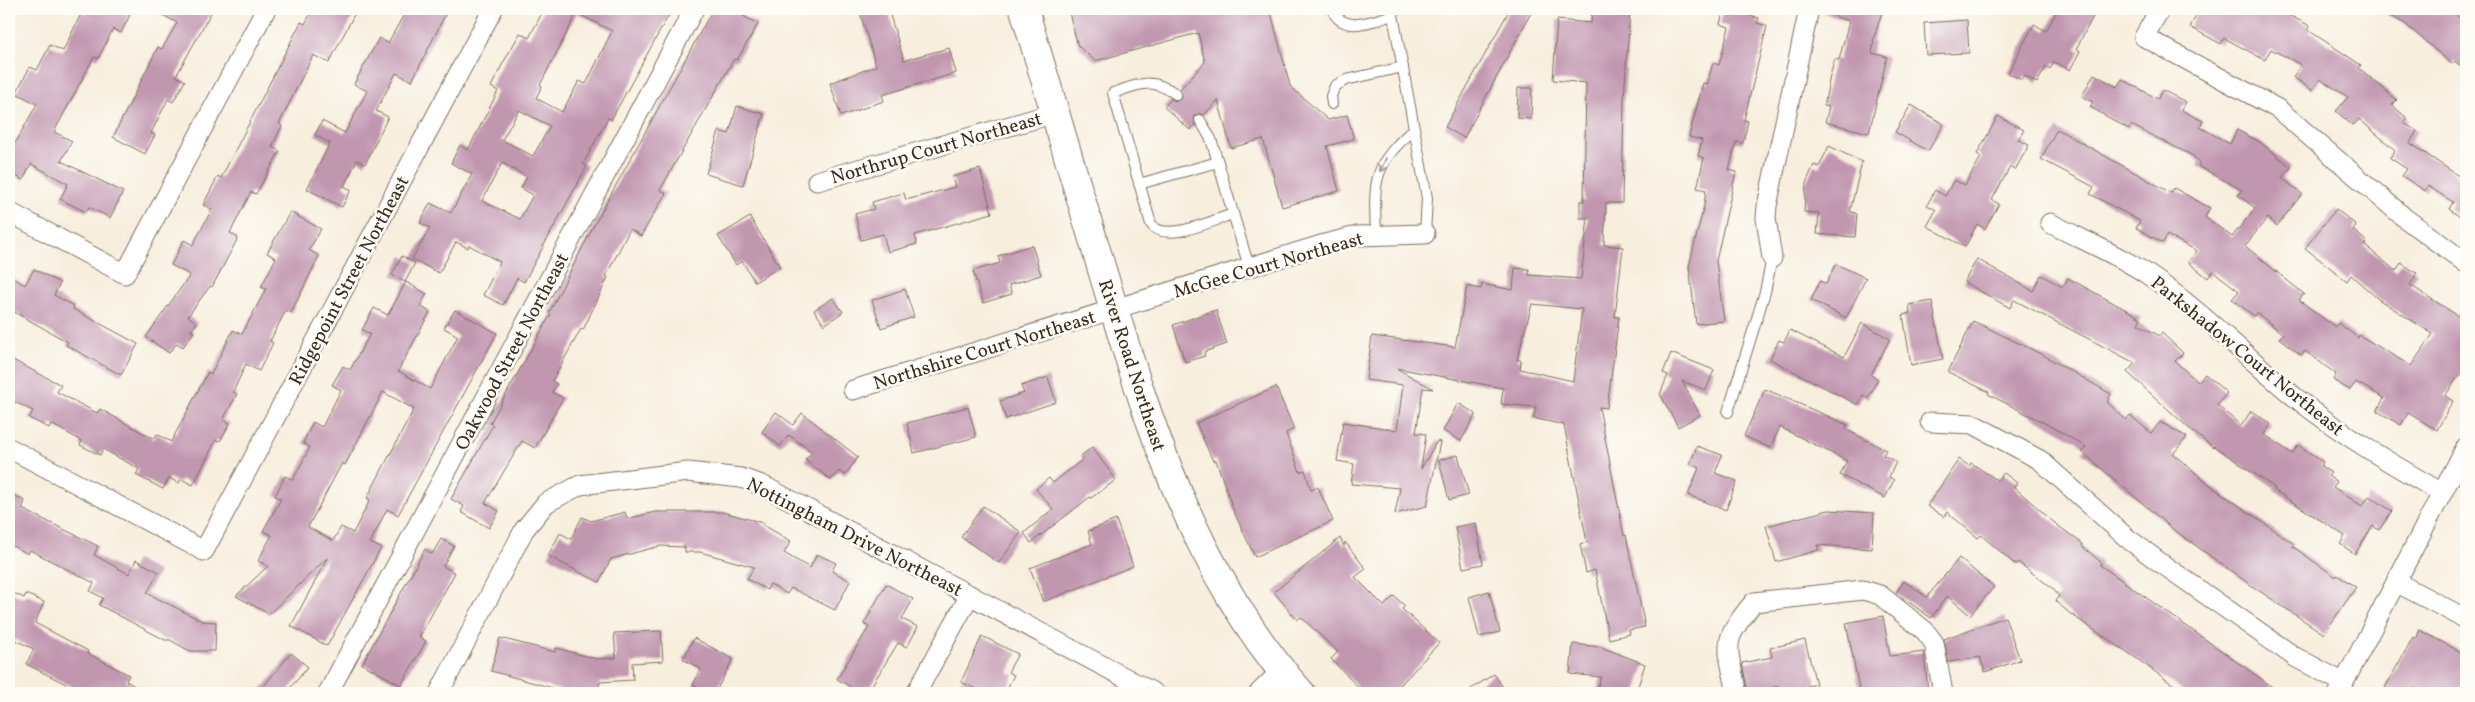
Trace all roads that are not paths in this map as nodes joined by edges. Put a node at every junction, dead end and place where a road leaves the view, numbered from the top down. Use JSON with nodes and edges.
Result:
{"nodes":[{"id":1,"x":266,"y":9,"type":"edge"},
{"id":2,"x":492,"y":9,"type":"edge"},
{"id":3,"x":694,"y":9,"type":"edge"},
{"id":4,"x":1024,"y":9,"type":"edge"},
{"id":5,"x":1332,"y":9,"type":"edge"},
{"id":6,"x":1809,"y":9,"type":"edge"},
{"id":7,"x":2160,"y":9,"type":"edge"},
{"id":8,"x":1394,"y":12,"type":"edge"},
{"id":9,"x":1403,"y":67,"type":"junction"},
{"id":10,"x":1176,"y":94,"type":"dead end"},
{"id":11,"x":1332,"y":104,"type":"dead end"},
{"id":12,"x":1055,"y":113,"type":"junction"},
{"id":13,"x":1200,"y":120,"type":"dead end"},
{"id":14,"x":1414,"y":129,"type":"junction"},
{"id":15,"x":1218,"y":162,"type":"junction"},
{"id":16,"x":816,"y":182,"type":"dead end"},
{"id":17,"x":1140,"y":184,"type":"junction"},
{"id":18,"x":9,"y":212,"type":"edge"},
{"id":19,"x":1233,"y":214,"type":"junction"},
{"id":20,"x":2050,"y":223,"type":"dead end"},
{"id":21,"x":1376,"y":234,"type":"junction"},
{"id":22,"x":1425,"y":234,"type":"joint"},
{"id":23,"x":1772,"y":258,"type":"joint"},
{"id":24,"x":2466,"y":263,"type":"edge"},
{"id":25,"x":1249,"y":267,"type":"junction"},
{"id":26,"x":1114,"y":308,"type":"junction"},
{"id":27,"x":853,"y":390,"type":"dead end"},
{"id":28,"x":1728,"y":412,"type":"dead end"},
{"id":29,"x":1930,"y":422,"type":"dead end"},
{"id":30,"x":2466,"y":446,"type":"edge"},
{"id":31,"x":9,"y":448,"type":"edge"},
{"id":32,"x":2442,"y":493,"type":"junction"},
{"id":33,"x":2396,"y":582,"type":"junction"},
{"id":34,"x":970,"y":595,"type":"junction"},
{"id":35,"x":2466,"y":619,"type":"edge"},
{"id":36,"x":1281,"y":671,"type":"junction"},
{"id":37,"x":2341,"y":688,"type":"edge"},
{"id":38,"x":443,"y":692,"type":"edge"},
{"id":39,"x":328,"y":693,"type":"edge"},
{"id":40,"x":916,"y":693,"type":"edge"},
{"id":41,"x":1154,"y":693,"type":"edge"},
{"id":42,"x":1259,"y":693,"type":"edge"},
{"id":43,"x":1302,"y":693,"type":"edge"},
{"id":44,"x":1737,"y":693,"type":"edge"},
{"id":45,"x":1943,"y":693,"type":"edge"}],
"edges":[{"from":1,"to":18,"type":"street"},
{"from":2,"to":31,"type":"street","name":"Ridgepoint Street Northeast"},
{"from":3,"to":39,"type":"street","name":"Oakwood Street Northeast"},
{"from":4,"to":12,"type":"main road","name":"River Road Northeast"},
{"from":5,"to":8,"type":"lane"},
{"from":6,"to":23,"type":"street"},
{"from":7,"to":24,"type":"street"},
{"from":8,"to":9,"type":"lane"},
{"from":9,"to":11,"type":"lane"},
{"from":9,"to":14,"type":"lane"},
{"from":10,"to":17,"type":"lane"},
{"from":12,"to":16,"type":"street","name":"Northrup Court Northeast"},
{"from":12,"to":26,"type":"main road","name":"River Road Northeast"},
{"from":13,"to":15,"type":"lane"},
{"from":14,"to":21,"type":"lane","one_way":true},
{"from":14,"to":22,"type":"lane"},
{"from":15,"to":17,"type":"lane"},
{"from":15,"to":19,"type":"lane"},
{"from":17,"to":19,"type":"lane"},
{"from":19,"to":25,"type":"lane"},
{"from":20,"to":32,"type":"street","name":"Parkshadow Court Northeast"},
{"from":21,"to":22,"type":"street","name":"McGee Court Northeast"},
{"from":21,"to":25,"type":"street","name":"McGee Court Northeast"},
{"from":23,"to":28,"type":"lane"},
{"from":25,"to":26,"type":"street","name":"McGee Court Northeast"},
{"from":26,"to":27,"type":"street","name":"Northshire Court Northeast"},
{"from":26,"to":36,"type":"main road","name":"River Road Northeast"},
{"from":29,"to":37,"type":"street"},
{"from":30,"to":32,"type":"street"},
{"from":32,"to":33,"type":"street"},
{"from":33,"to":35,"type":"street"},
{"from":33,"to":37,"type":"street"},
{"from":34,"to":38,"type":"street","name":"Nottingham Drive Northeast"},
{"from":34,"to":40,"type":"street"},
{"from":34,"to":41,"type":"street","name":"Nottingham Drive Northeast"},
{"from":36,"to":42,"type":"street"},
{"from":36,"to":43,"type":"main road","name":"River Road Northeast"},
{"from":44,"to":45,"type":"street"}]}
